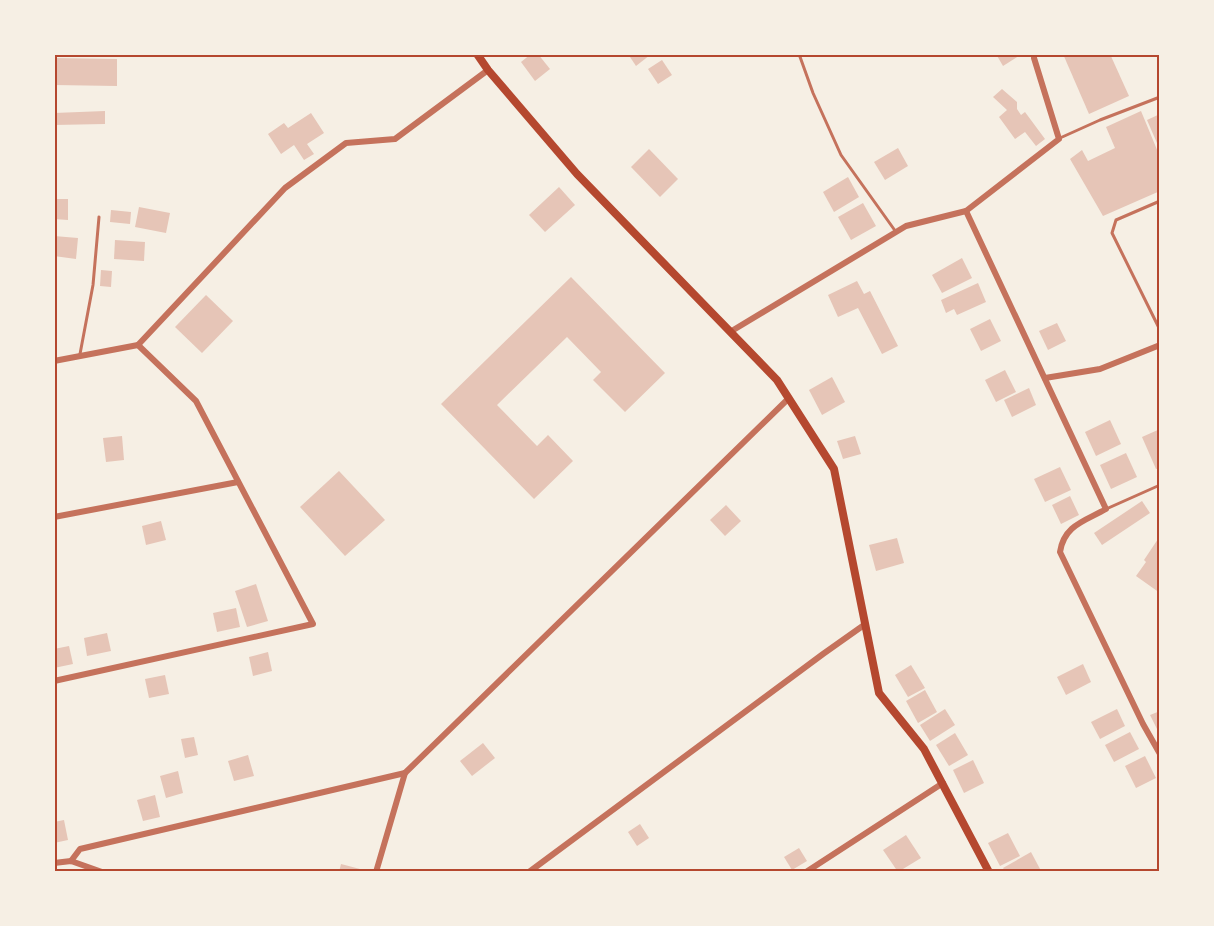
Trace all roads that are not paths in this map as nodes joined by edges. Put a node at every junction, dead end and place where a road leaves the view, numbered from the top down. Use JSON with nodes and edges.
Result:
{"nodes":[{"id":1,"x":477,"y":54,"type":"edge"},
{"id":2,"x":799,"y":54,"type":"edge"},
{"id":3,"x":1034,"y":58,"type":"dead end"},
{"id":4,"x":488,"y":70,"type":"junction"},
{"id":5,"x":1160,"y":97,"type":"edge"},
{"id":6,"x":1059,"y":139,"type":"junction"},
{"id":7,"x":1160,"y":201,"type":"edge"},
{"id":8,"x":966,"y":211,"type":"junction"},
{"id":9,"x":99,"y":217,"type":"dead end"},
{"id":10,"x":896,"y":232,"type":"junction"},
{"id":11,"x":1160,"y":330,"type":"edge"},
{"id":12,"x":730,"y":332,"type":"junction"},
{"id":13,"x":138,"y":345,"type":"junction"},
{"id":14,"x":1160,"y":345,"type":"edge"},
{"id":15,"x":79,"y":356,"type":"junction"},
{"id":16,"x":54,"y":361,"type":"edge"},
{"id":17,"x":1045,"y":378,"type":"junction"},
{"id":18,"x":789,"y":399,"type":"junction"},
{"id":19,"x":238,"y":482,"type":"junction"},
{"id":20,"x":1160,"y":485,"type":"edge"},
{"id":21,"x":1106,"y":509,"type":"junction"},
{"id":22,"x":54,"y":517,"type":"edge"},
{"id":23,"x":864,"y":625,"type":"junction"},
{"id":24,"x":54,"y":681,"type":"edge"},
{"id":25,"x":1160,"y":754,"type":"edge"},
{"id":26,"x":405,"y":774,"type":"junction"},
{"id":27,"x":943,"y":783,"type":"junction"},
{"id":28,"x":71,"y":861,"type":"junction"},
{"id":29,"x":54,"y":863,"type":"edge"},
{"id":30,"x":102,"y":872,"type":"edge"},
{"id":31,"x":376,"y":872,"type":"edge"},
{"id":32,"x":529,"y":872,"type":"edge"},
{"id":33,"x":806,"y":872,"type":"edge"},
{"id":34,"x":989,"y":872,"type":"edge"}],
"edges":[{"from":1,"to":4,"type":"main road"},
{"from":2,"to":10,"type":"lane"},
{"from":3,"to":6,"type":"street"},
{"from":4,"to":12,"type":"main road"},
{"from":4,"to":13,"type":"street"},
{"from":5,"to":6,"type":"lane"},
{"from":6,"to":8,"type":"street"},
{"from":7,"to":11,"type":"lane"},
{"from":8,"to":10,"type":"street"},
{"from":8,"to":17,"type":"street"},
{"from":9,"to":15,"type":"lane"},
{"from":10,"to":12,"type":"street"},
{"from":12,"to":18,"type":"main road"},
{"from":13,"to":15,"type":"street"},
{"from":13,"to":19,"type":"street"},
{"from":14,"to":17,"type":"street"},
{"from":15,"to":16,"type":"street"},
{"from":17,"to":21,"type":"street"},
{"from":18,"to":23,"type":"main road"},
{"from":18,"to":26,"type":"street"},
{"from":19,"to":22,"type":"street"},
{"from":19,"to":24,"type":"street"},
{"from":20,"to":21,"type":"lane"},
{"from":21,"to":25,"type":"street"},
{"from":23,"to":27,"type":"main road"},
{"from":23,"to":32,"type":"street"},
{"from":26,"to":28,"type":"street"},
{"from":26,"to":31,"type":"street"},
{"from":27,"to":33,"type":"street"},
{"from":27,"to":34,"type":"main road"},
{"from":28,"to":29,"type":"street"},
{"from":28,"to":30,"type":"street"}]}
